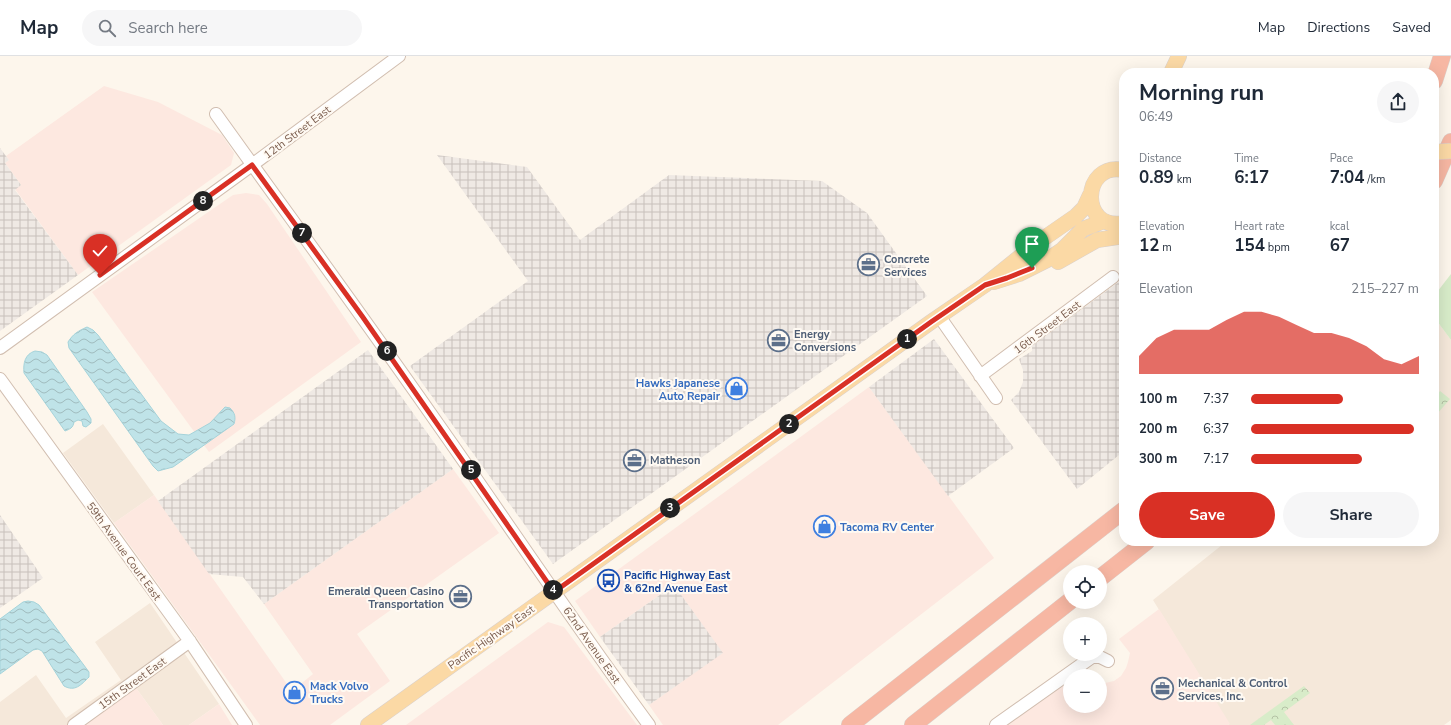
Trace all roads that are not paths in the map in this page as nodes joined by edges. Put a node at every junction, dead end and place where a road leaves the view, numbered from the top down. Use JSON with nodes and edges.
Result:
{"nodes":[{"id":1,"x":400,"y":56,"type":"edge"},
{"id":2,"x":1442,"y":56,"type":"edge"},
{"id":3,"x":1179,"y":57,"type":"edge"},
{"id":4,"x":1174,"y":68,"type":"edge"},
{"id":5,"x":1180,"y":68,"type":"edge"},
{"id":6,"x":1438,"y":68,"type":"edge"},
{"id":7,"x":216,"y":114,"type":"dead end"},
{"id":8,"x":1451,"y":142,"type":"edge"},
{"id":9,"x":1451,"y":151,"type":"edge"},
{"id":10,"x":1439,"y":152,"type":"edge"},
{"id":11,"x":252,"y":165,"type":"junction"},
{"id":12,"x":1119,"y":168,"type":"edge"},
{"id":13,"x":1439,"y":170,"type":"edge"},
{"id":14,"x":1090,"y":195,"type":"junction"},
{"id":15,"x":1104,"y":220,"type":"junction"},
{"id":16,"x":1119,"y":224,"type":"edge"},
{"id":17,"x":1119,"y":237,"type":"edge"},
{"id":18,"x":1032,"y":268,"type":"junction"},
{"id":19,"x":1113,"y":277,"type":"dead end"},
{"id":20,"x":985,"y":285,"type":"junction"},
{"id":21,"x":939,"y":316,"type":"junction"},
{"id":22,"x":0,"y":348,"type":"edge"},
{"id":23,"x":980,"y":376,"type":"junction"},
{"id":24,"x":0,"y":379,"type":"edge"},
{"id":25,"x":996,"y":398,"type":"dead end"},
{"id":26,"x":1119,"y":514,"type":"edge"},
{"id":27,"x":1141,"y":546,"type":"edge"},
{"id":28,"x":1107,"y":572,"type":"edge"},
{"id":29,"x":554,"y":592,"type":"junction"},
{"id":30,"x":1063,"y":607,"type":"edge"},
{"id":31,"x":190,"y":641,"type":"junction"},
{"id":32,"x":1108,"y":662,"type":"dead end"},
{"id":33,"x":74,"y":725,"type":"edge"},
{"id":34,"x":246,"y":725,"type":"edge"},
{"id":35,"x":368,"y":725,"type":"edge"},
{"id":36,"x":649,"y":725,"type":"edge"},
{"id":37,"x":850,"y":725,"type":"edge"},
{"id":38,"x":913,"y":725,"type":"edge"},
{"id":39,"x":996,"y":725,"type":"edge"}],
"edges":[{"from":1,"to":11,"type":"street","name":"12th Street East"},
{"from":2,"to":6,"type":"highway"},
{"from":3,"to":4,"type":"main road"},
{"from":3,"to":5,"type":"main road"},
{"from":7,"to":11,"type":"street","name":"62nd Avenue East"},
{"from":8,"to":13,"type":"highway"},
{"from":9,"to":10,"type":"main road","bridge":true},
{"from":11,"to":22,"type":"street","name":"12th Street East"},
{"from":11,"to":29,"type":"street","name":"62nd Avenue East"},
{"from":12,"to":14,"type":"main road","name":"Pacific Highway East"},
{"from":14,"to":15,"type":"main road"},
{"from":14,"to":20,"type":"main road","name":"Pacific Highway East"},
{"from":15,"to":16,"type":"main road"},
{"from":15,"to":18,"type":"main road","name":"Pacific Highway East"},
{"from":17,"to":18,"type":"main road"},
{"from":18,"to":20,"type":"main road","name":"Pacific Highway East"},
{"from":19,"to":23,"type":"street","name":"16th Street East"},
{"from":20,"to":21,"type":"main road","name":"Pacific Highway East"},
{"from":21,"to":23,"type":"street"},
{"from":21,"to":29,"type":"main road","name":"Pacific Highway East"},
{"from":23,"to":25,"type":"street"},
{"from":24,"to":31,"type":"street","name":"59th Avenue Court East"},
{"from":26,"to":37,"type":"highway"},
{"from":27,"to":28,"type":"highway"},
{"from":29,"to":35,"type":"main road","name":"Pacific Highway East"},
{"from":29,"to":36,"type":"street","name":"62nd Avenue East"},
{"from":30,"to":38,"type":"highway"},
{"from":31,"to":33,"type":"street","name":"15th Street East"},
{"from":31,"to":34,"type":"street","name":"59th Avenue Court East"},
{"from":32,"to":39,"type":"street"}]}
